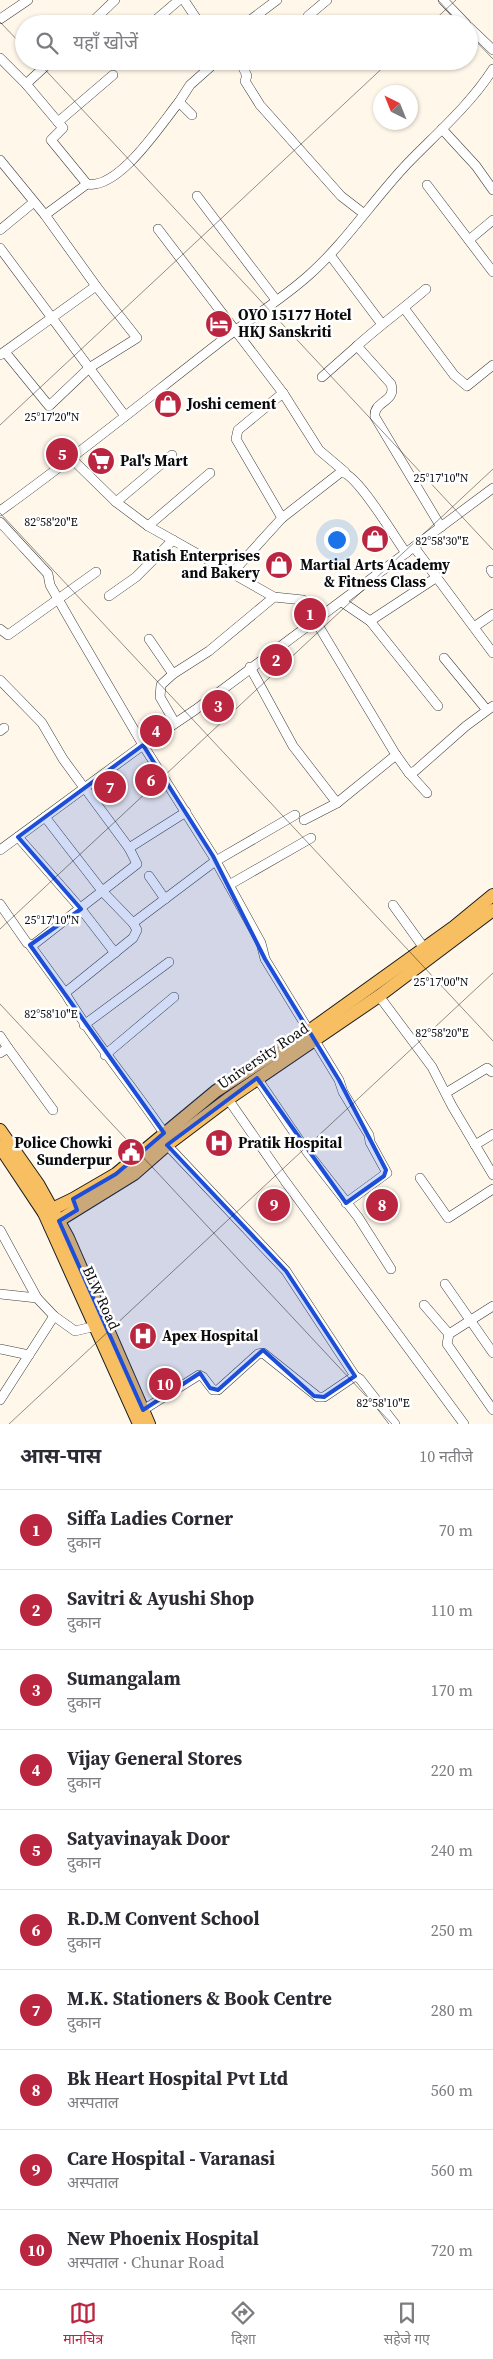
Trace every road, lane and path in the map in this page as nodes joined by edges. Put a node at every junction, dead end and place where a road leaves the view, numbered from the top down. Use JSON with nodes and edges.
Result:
{"nodes":[{"id":1,"x":28,"y":0,"type":"edge"},
{"id":2,"x":115,"y":0,"type":"edge"},
{"id":3,"x":179,"y":0,"type":"edge"},
{"id":4,"x":184,"y":0,"type":"edge"},
{"id":5,"x":277,"y":0,"type":"edge"},
{"id":6,"x":327,"y":0,"type":"edge"},
{"id":7,"x":443,"y":0,"type":"edge"},
{"id":8,"x":267,"y":3,"type":"edge"},
{"id":9,"x":99,"y":15,"type":"edge"},
{"id":10,"x":162,"y":15,"type":"edge"},
{"id":11,"x":194,"y":15,"type":"edge"},
{"id":12,"x":254,"y":15,"type":"edge"},
{"id":13,"x":309,"y":15,"type":"edge"},
{"id":14,"x":457,"y":15,"type":"edge"},
{"id":15,"x":0,"y":19,"type":"edge"},
{"id":16,"x":478,"y":36,"type":"edge"},
{"id":17,"x":493,"y":50,"type":"edge"},
{"id":18,"x":0,"y":58,"type":"edge"},
{"id":19,"x":493,"y":69,"type":"edge"},
{"id":20,"x":41,"y":70,"type":"edge"},
{"id":21,"x":206,"y":70,"type":"edge"},
{"id":22,"x":244,"y":70,"type":"edge"},
{"id":23,"x":113,"y":75,"type":"dead end"},
{"id":24,"x":26,"y":84,"type":"junction"},
{"id":25,"x":179,"y":102,"type":"junction"},
{"id":26,"x":192,"y":114,"type":"dead end"},
{"id":27,"x":58,"y":122,"type":"junction"},
{"id":28,"x":442,"y":129,"type":"junction"},
{"id":29,"x":0,"y":160,"type":"edge"},
{"id":30,"x":87,"y":184,"type":"junction"},
{"id":31,"x":427,"y":185,"type":"dead end"},
{"id":32,"x":493,"y":190,"type":"edge"},
{"id":33,"x":197,"y":196,"type":"dead end"},
{"id":34,"x":34,"y":202,"type":"junction"},
{"id":35,"x":363,"y":214,"type":"junction"},
{"id":36,"x":45,"y":215,"type":"junction"},
{"id":37,"x":493,"y":220,"type":"edge"},
{"id":38,"x":158,"y":229,"type":"dead end"},
{"id":39,"x":0,"y":230,"type":"edge"},
{"id":40,"x":468,"y":240,"type":"junction"},
{"id":41,"x":0,"y":248,"type":"edge"},
{"id":42,"x":330,"y":255,"type":"junction"},
{"id":43,"x":493,"y":272,"type":"edge"},
{"id":44,"x":96,"y":286,"type":"junction"},
{"id":45,"x":426,"y":289,"type":"dead end"},
{"id":46,"x":276,"y":300,"type":"junction"},
{"id":47,"x":404,"y":308,"type":"junction"},
{"id":48,"x":50,"y":318,"type":"junction"},
{"id":49,"x":381,"y":323,"type":"junction"},
{"id":50,"x":235,"y":330,"type":"junction"},
{"id":51,"x":356,"y":346,"type":"junction"},
{"id":52,"x":2,"y":354,"type":"edge"},
{"id":53,"x":493,"y":365,"type":"edge"},
{"id":54,"x":88,"y":368,"type":"junction"},
{"id":55,"x":322,"y":377,"type":"dead end"},
{"id":56,"x":283,"y":393,"type":"junction"},
{"id":57,"x":125,"y":416,"type":"junction"},
{"id":58,"x":172,"y":455,"type":"dead end"},
{"id":59,"x":72,"y":459,"type":"junction"},
{"id":60,"x":345,"y":472,"type":"junction"},
{"id":61,"x":210,"y":473,"type":"dead end"},
{"id":62,"x":493,"y":488,"type":"edge"},
{"id":63,"x":116,"y":502,"type":"junction"},
{"id":64,"x":0,"y":512,"type":"edge"},
{"id":65,"x":282,"y":518,"type":"junction"},
{"id":66,"x":0,"y":522,"type":"edge"},
{"id":67,"x":148,"y":526,"type":"junction"},
{"id":68,"x":441,"y":527,"type":"junction"},
{"id":69,"x":173,"y":540,"type":"junction"},
{"id":70,"x":414,"y":547,"type":"junction"},
{"id":71,"x":406,"y":553,"type":"junction"},
{"id":72,"x":96,"y":572,"type":"dead end"},
{"id":73,"x":232,"y":573,"type":"junction"},
{"id":74,"x":437,"y":577,"type":"junction"},
{"id":75,"x":109,"y":596,"type":"dead end"},
{"id":76,"x":274,"y":597,"type":"junction"},
{"id":77,"x":58,"y":599,"type":"junction"},
{"id":78,"x":342,"y":602,"type":"junction"},
{"id":79,"x":493,"y":614,"type":"edge"},
{"id":80,"x":319,"y":618,"type":"junction"},
{"id":81,"x":370,"y":621,"type":"junction"},
{"id":82,"x":474,"y":627,"type":"junction"},
{"id":83,"x":0,"y":629,"type":"edge"},
{"id":84,"x":149,"y":639,"type":"dead end"},
{"id":85,"x":493,"y":653,"type":"edge"},
{"id":86,"x":444,"y":658,"type":"dead end"},
{"id":87,"x":250,"y":668,"type":"junction"},
{"id":88,"x":173,"y":674,"type":"junction"},
{"id":89,"x":0,"y":680,"type":"edge"},
{"id":90,"x":438,"y":706,"type":"dead end"},
{"id":91,"x":490,"y":708,"type":"edge"},
{"id":92,"x":176,"y":723,"type":"junction"},
{"id":93,"x":143,"y":745,"type":"junction"},
{"id":94,"x":396,"y":755,"type":"junction"},
{"id":95,"x":410,"y":773,"type":"junction"},
{"id":96,"x":86,"y":790,"type":"junction"},
{"id":97,"x":427,"y":794,"type":"dead end"},
{"id":98,"x":337,"y":803,"type":"junction"},
{"id":99,"x":186,"y":812,"type":"junction"},
{"id":100,"x":295,"y":815,"type":"dead end"},
{"id":101,"x":45,"y":817,"type":"junction"},
{"id":102,"x":304,"y":820,"type":"dead end"},
{"id":103,"x":18,"y":837,"type":"junction"},
{"id":104,"x":311,"y":838,"type":"dead end"},
{"id":105,"x":129,"y":848,"type":"junction"},
{"id":106,"x":0,"y":850,"type":"edge"},
{"id":107,"x":214,"y":862,"type":"junction"},
{"id":108,"x":149,"y":876,"type":"dead end"},
{"id":109,"x":229,"y":885,"type":"junction"},
{"id":110,"x":103,"y":892,"type":"junction"},
{"id":111,"x":493,"y":895,"type":"edge"},
{"id":112,"x":165,"y":899,"type":"junction"},
{"id":113,"x":0,"y":904,"type":"edge"},
{"id":114,"x":393,"y":905,"type":"dead end"},
{"id":115,"x":81,"y":909,"type":"junction"},
{"id":116,"x":493,"y":910,"type":"edge"},
{"id":117,"x":133,"y":923,"type":"junction"},
{"id":118,"x":30,"y":945,"type":"junction"},
{"id":119,"x":424,"y":948,"type":"junction"},
{"id":120,"x":115,"y":953,"type":"junction"},
{"id":121,"x":169,"y":962,"type":"dead end"},
{"id":122,"x":65,"y":993,"type":"junction"},
{"id":123,"x":379,"y":996,"type":"junction"},
{"id":124,"x":174,"y":997,"type":"dead end"},
{"id":125,"x":84,"y":1026,"type":"junction"},
{"id":126,"x":0,"y":1036,"type":"edge"},
{"id":127,"x":312,"y":1037,"type":"junction"},
{"id":128,"x":4,"y":1050,"type":"edge"},
{"id":129,"x":105,"y":1054,"type":"junction"},
{"id":130,"x":485,"y":1062,"type":"dead end"},
{"id":131,"x":492,"y":1073,"type":"edge"},
{"id":132,"x":257,"y":1078,"type":"junction"},
{"id":133,"x":449,"y":1090,"type":"dead end"},
{"id":134,"x":228,"y":1099,"type":"junction"},
{"id":135,"x":53,"y":1110,"type":"dead end"},
{"id":136,"x":0,"y":1130,"type":"edge"},
{"id":137,"x":493,"y":1134,"type":"edge"},
{"id":138,"x":166,"y":1139,"type":"junction"},
{"id":139,"x":475,"y":1145,"type":"junction"},
{"id":140,"x":1,"y":1152,"type":"edge"},
{"id":141,"x":493,"y":1176,"type":"edge"},
{"id":142,"x":420,"y":1178,"type":"dead end"},
{"id":143,"x":493,"y":1189,"type":"edge"},
{"id":144,"x":346,"y":1203,"type":"junction"},
{"id":145,"x":75,"y":1204,"type":"junction"},
{"id":146,"x":48,"y":1210,"type":"junction"},
{"id":147,"x":54,"y":1224,"type":"junction"},
{"id":148,"x":0,"y":1230,"type":"edge"},
{"id":149,"x":63,"y":1240,"type":"junction"},
{"id":150,"x":391,"y":1269,"type":"dead end"},
{"id":151,"x":445,"y":1284,"type":"dead end"},
{"id":152,"x":0,"y":1294,"type":"edge"},
{"id":153,"x":37,"y":1298,"type":"junction"},
{"id":154,"x":424,"y":1304,"type":"dead end"},
{"id":155,"x":493,"y":1306,"type":"edge"},
{"id":156,"x":54,"y":1316,"type":"junction"},
{"id":157,"x":471,"y":1320,"type":"junction"},
{"id":158,"x":96,"y":1326,"type":"junction"},
{"id":159,"x":449,"y":1334,"type":"junction"},
{"id":160,"x":0,"y":1349,"type":"edge"},
{"id":161,"x":493,"y":1353,"type":"edge"},
{"id":162,"x":29,"y":1354,"type":"junction"},
{"id":163,"x":355,"y":1376,"type":"junction"},
{"id":164,"x":0,"y":1400,"type":"edge"},
{"id":165,"x":144,"y":1410,"type":"junction"},
{"id":166,"x":493,"y":1410,"type":"edge"},
{"id":167,"x":139,"y":1424,"type":"edge"},
{"id":168,"x":148,"y":1424,"type":"edge"},
{"id":169,"x":395,"y":1424,"type":"edge"},
{"id":170,"x":464,"y":1424,"type":"edge"}],
"edges":[{"from":1,"to":15,"type":"street"},
{"from":2,"to":9,"type":"street"},
{"from":3,"to":10,"type":"street"},
{"from":4,"to":11,"type":"street"},
{"from":5,"to":8,"type":"street"},
{"from":6,"to":13,"type":"street"},
{"from":7,"to":14,"type":"street"},
{"from":8,"to":12,"type":"street"},
{"from":16,"to":17,"type":"street"},
{"from":18,"to":24,"type":"street"},
{"from":19,"to":28,"type":"street"},
{"from":20,"to":24,"type":"street"},
{"from":21,"to":25,"type":"street"},
{"from":22,"to":35,"type":"street"},
{"from":23,"to":27,"type":"street"},
{"from":24,"to":27,"type":"street"},
{"from":25,"to":26,"type":"street"},
{"from":25,"to":30,"type":"street"},
{"from":27,"to":30,"type":"street"},
{"from":28,"to":32,"type":"street"},
{"from":28,"to":35,"type":"street"},
{"from":29,"to":34,"type":"street"},
{"from":30,"to":36,"type":"street"},
{"from":31,"to":40,"type":"street"},
{"from":33,"to":46,"type":"street"},
{"from":34,"to":36,"type":"street"},
{"from":34,"to":39,"type":"street"},
{"from":35,"to":42,"type":"street"},
{"from":36,"to":44,"type":"street"},
{"from":37,"to":40,"type":"street"},
{"from":38,"to":50,"type":"street"},
{"from":40,"to":43,"type":"street"},
{"from":41,"to":48,"type":"street"},
{"from":42,"to":46,"type":"street"},
{"from":42,"to":49,"type":"street"},
{"from":44,"to":48,"type":"street"},
{"from":44,"to":54,"type":"street"},
{"from":45,"to":47,"type":"street"},
{"from":46,"to":50,"type":"street"},
{"from":47,"to":49,"type":"street"},
{"from":47,"to":53,"type":"street"},
{"from":48,"to":52,"type":"street"},
{"from":48,"to":54,"type":"street"},
{"from":49,"to":51,"type":"street"},
{"from":50,"to":56,"type":"street"},
{"from":50,"to":57,"type":"street"},
{"from":51,"to":55,"type":"street"},
{"from":51,"to":68,"type":"street"},
{"from":52,"to":54,"type":"street"},
{"from":54,"to":57,"type":"street"},
{"from":56,"to":60,"type":"street"},
{"from":56,"to":65,"type":"street"},
{"from":57,"to":59,"type":"street"},
{"from":58,"to":63,"type":"street"},
{"from":59,"to":63,"type":"street"},
{"from":59,"to":64,"type":"street"},
{"from":60,"to":65,"type":"street"},
{"from":60,"to":71,"type":"street"},
{"from":61,"to":67,"type":"street"},
{"from":62,"to":68,"type":"street"},
{"from":63,"to":67,"type":"street"},
{"from":65,"to":73,"type":"street"},
{"from":66,"to":77,"type":"street"},
{"from":67,"to":69,"type":"street"},
{"from":68,"to":70,"type":"street"},
{"from":69,"to":73,"type":"street"},
{"from":69,"to":75,"type":"street"},
{"from":70,"to":71,"type":"street"},
{"from":70,"to":74,"type":"street"},
{"from":71,"to":78,"type":"street"},
{"from":72,"to":77,"type":"street"},
{"from":73,"to":76,"type":"street"},
{"from":74,"to":81,"type":"street"},
{"from":74,"to":82,"type":"street"},
{"from":76,"to":80,"type":"street"},
{"from":76,"to":88,"type":"street"},
{"from":77,"to":83,"type":"street"},
{"from":77,"to":93,"type":"street"},
{"from":78,"to":80,"type":"street"},
{"from":78,"to":81,"type":"street"},
{"from":79,"to":82,"type":"street"},
{"from":80,"to":87,"type":"street"},
{"from":80,"to":94,"type":"street"},
{"from":81,"to":90,"type":"street"},
{"from":82,"to":85,"type":"street"},
{"from":84,"to":88,"type":"street"},
{"from":86,"to":91,"type":"street"},
{"from":87,"to":92,"type":"street"},
{"from":87,"to":98,"type":"street"},
{"from":88,"to":92,"type":"street"},
{"from":89,"to":96,"type":"street"},
{"from":91,"to":95,"type":"street"},
{"from":92,"to":93,"type":"street"},
{"from":93,"to":96,"type":"street"},
{"from":93,"to":99,"type":"street"},
{"from":94,"to":95,"type":"street"},
{"from":94,"to":98,"type":"street"},
{"from":95,"to":97,"type":"street"},
{"from":96,"to":101,"type":"street"},
{"from":96,"to":105,"type":"street"},
{"from":98,"to":102,"type":"street"},
{"from":99,"to":105,"type":"street"},
{"from":99,"to":107,"type":"street"},
{"from":100,"to":107,"type":"street"},
{"from":101,"to":103,"type":"street"},
{"from":101,"to":110,"type":"street"},
{"from":103,"to":106,"type":"street"},
{"from":103,"to":115,"type":"street"},
{"from":104,"to":109,"type":"street"},
{"from":105,"to":110,"type":"street"},
{"from":107,"to":109,"type":"street"},
{"from":107,"to":112,"type":"street"},
{"from":108,"to":112,"type":"street"},
{"from":109,"to":127,"type":"street"},
{"from":110,"to":115,"type":"street"},
{"from":110,"to":117,"type":"street"},
{"from":111,"to":119,"type":"main road"},
{"from":112,"to":117,"type":"street"},
{"from":113,"to":118,"type":"street"},
{"from":114,"to":119,"type":"street"},
{"from":115,"to":118,"type":"street"},
{"from":115,"to":120,"type":"street"},
{"from":116,"to":123,"type":"main road","name":"University Road"},
{"from":117,"to":120,"type":"street"},
{"from":118,"to":122,"type":"street"},
{"from":119,"to":127,"type":"main road"},
{"from":120,"to":122,"type":"street"},
{"from":121,"to":125,"type":"street"},
{"from":122,"to":125,"type":"street"},
{"from":123,"to":127,"type":"main road","name":"University Road"},
{"from":123,"to":139,"type":"street"},
{"from":124,"to":129,"type":"street"},
{"from":125,"to":129,"type":"street"},
{"from":126,"to":128,"type":"street"},
{"from":127,"to":132,"type":"main road","name":"University Road"},
{"from":127,"to":138,"type":"main road"},
{"from":127,"to":144,"type":"street"},
{"from":128,"to":135,"type":"street"},
{"from":129,"to":138,"type":"street"},
{"from":130,"to":131,"type":"street"},
{"from":131,"to":133,"type":"street"},
{"from":132,"to":134,"type":"main road","name":"University Road"},
{"from":132,"to":144,"type":"street"},
{"from":134,"to":138,"type":"main road","name":"University Road"},
{"from":134,"to":170,"type":"street"},
{"from":136,"to":146,"type":"main road"},
{"from":137,"to":139,"type":"street"},
{"from":138,"to":145,"type":"main road","name":"University Road"},
{"from":138,"to":163,"type":"street"},
{"from":139,"to":141,"type":"street"},
{"from":140,"to":146,"type":"main road"},
{"from":142,"to":143,"type":"street"},
{"from":144,"to":150,"type":"street"},
{"from":145,"to":146,"type":"main road"},
{"from":145,"to":147,"type":"main road","name":"University Road"},
{"from":146,"to":147,"type":"main road"},
{"from":147,"to":149,"type":"main road"},
{"from":148,"to":153,"type":"street"},
{"from":149,"to":158,"type":"main road","name":"BLW Road"},
{"from":149,"to":165,"type":"main road"},
{"from":151,"to":157,"type":"street"},
{"from":152,"to":153,"type":"street"},
{"from":153,"to":156,"type":"street"},
{"from":154,"to":159,"type":"street"},
{"from":155,"to":157,"type":"street"},
{"from":156,"to":158,"type":"street"},
{"from":156,"to":162,"type":"street"},
{"from":157,"to":159,"type":"street"},
{"from":157,"to":161,"type":"street"},
{"from":158,"to":167,"type":"main road","name":"BLW Road"},
{"from":159,"to":166,"type":"street"},
{"from":160,"to":162,"type":"street"},
{"from":162,"to":164,"type":"street"},
{"from":163,"to":165,"type":"street"},
{"from":163,"to":169,"type":"street"},
{"from":165,"to":168,"type":"main road"}]}
